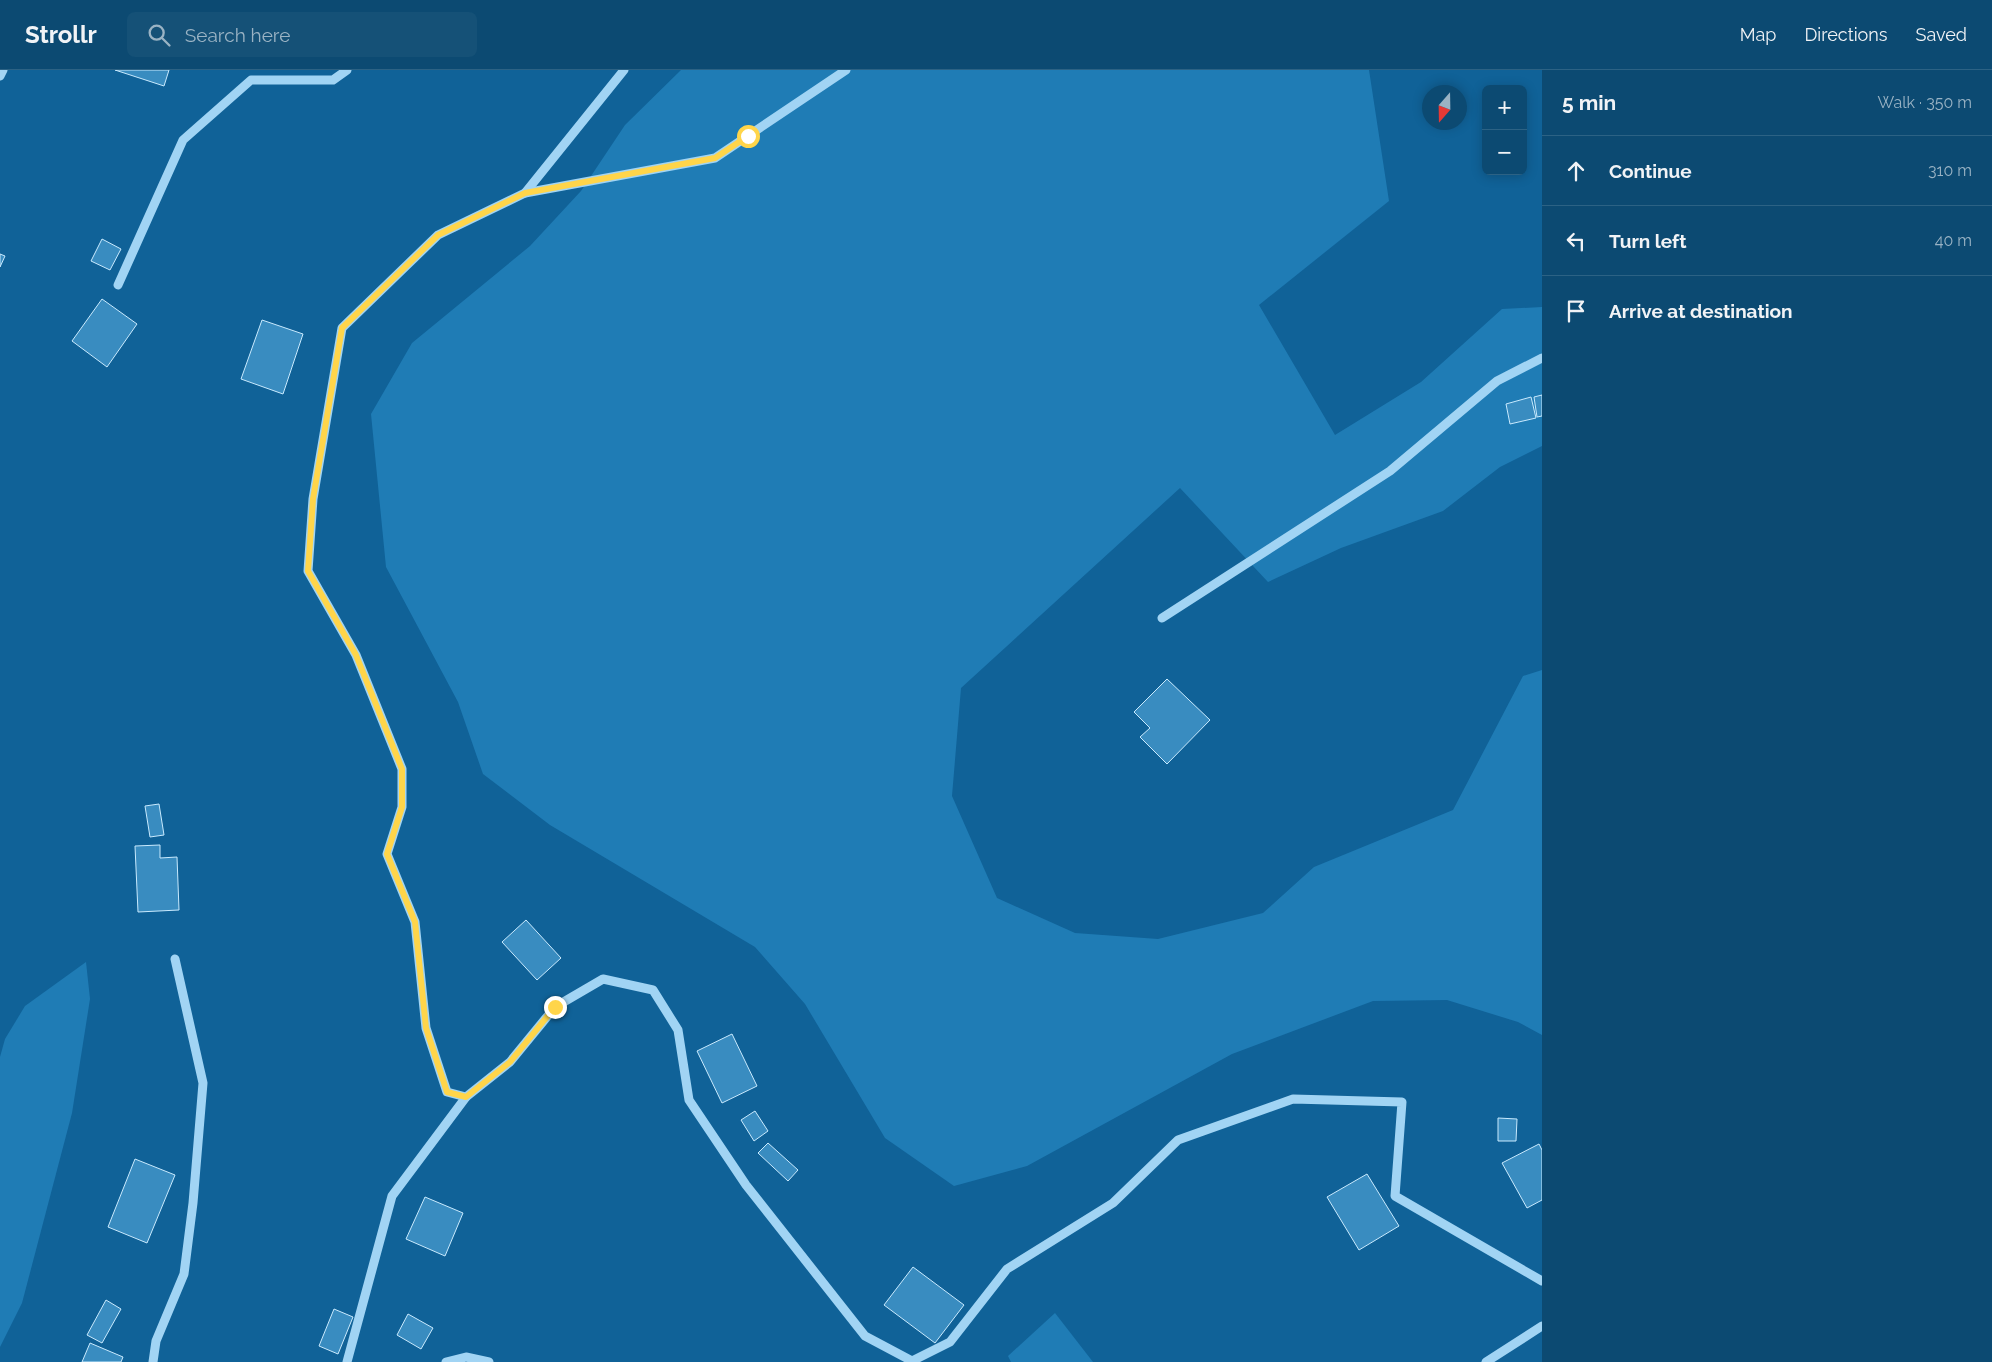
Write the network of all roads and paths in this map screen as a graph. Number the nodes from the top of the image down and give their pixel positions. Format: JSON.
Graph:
{"nodes":[{"id":1,"x":3,"y":70,"type":"edge"},
{"id":2,"x":347,"y":70,"type":"edge"},
{"id":3,"x":624,"y":70,"type":"edge"},
{"id":4,"x":846,"y":70,"type":"edge"},
{"id":5,"x":0,"y":76,"type":"edge"},
{"id":6,"x":525,"y":193,"type":"junction"},
{"id":7,"x":118,"y":285,"type":"dead end"},
{"id":8,"x":1542,"y":358,"type":"edge"},
{"id":9,"x":1162,"y":618,"type":"dead end"},
{"id":10,"x":175,"y":959,"type":"dead end"},
{"id":11,"x":466,"y":1097,"type":"junction"},
{"id":12,"x":1542,"y":1281,"type":"edge"},
{"id":13,"x":1542,"y":1326,"type":"edge"},
{"id":14,"x":483,"y":1361,"type":"edge"},
{"id":15,"x":153,"y":1362,"type":"edge"},
{"id":16,"x":347,"y":1362,"type":"edge"},
{"id":17,"x":446,"y":1362,"type":"edge"},
{"id":18,"x":1486,"y":1362,"type":"edge"}],
"edges":[{"from":1,"to":5,"type":"street"},
{"from":2,"to":7,"type":"street"},
{"from":3,"to":6,"type":"street"},
{"from":4,"to":6,"type":"street"},
{"from":6,"to":11,"type":"street"},
{"from":8,"to":9,"type":"street"},
{"from":10,"to":15,"type":"street"},
{"from":11,"to":12,"type":"street"},
{"from":11,"to":16,"type":"street"},
{"from":13,"to":18,"type":"street"},
{"from":14,"to":17,"type":"street"}]}
